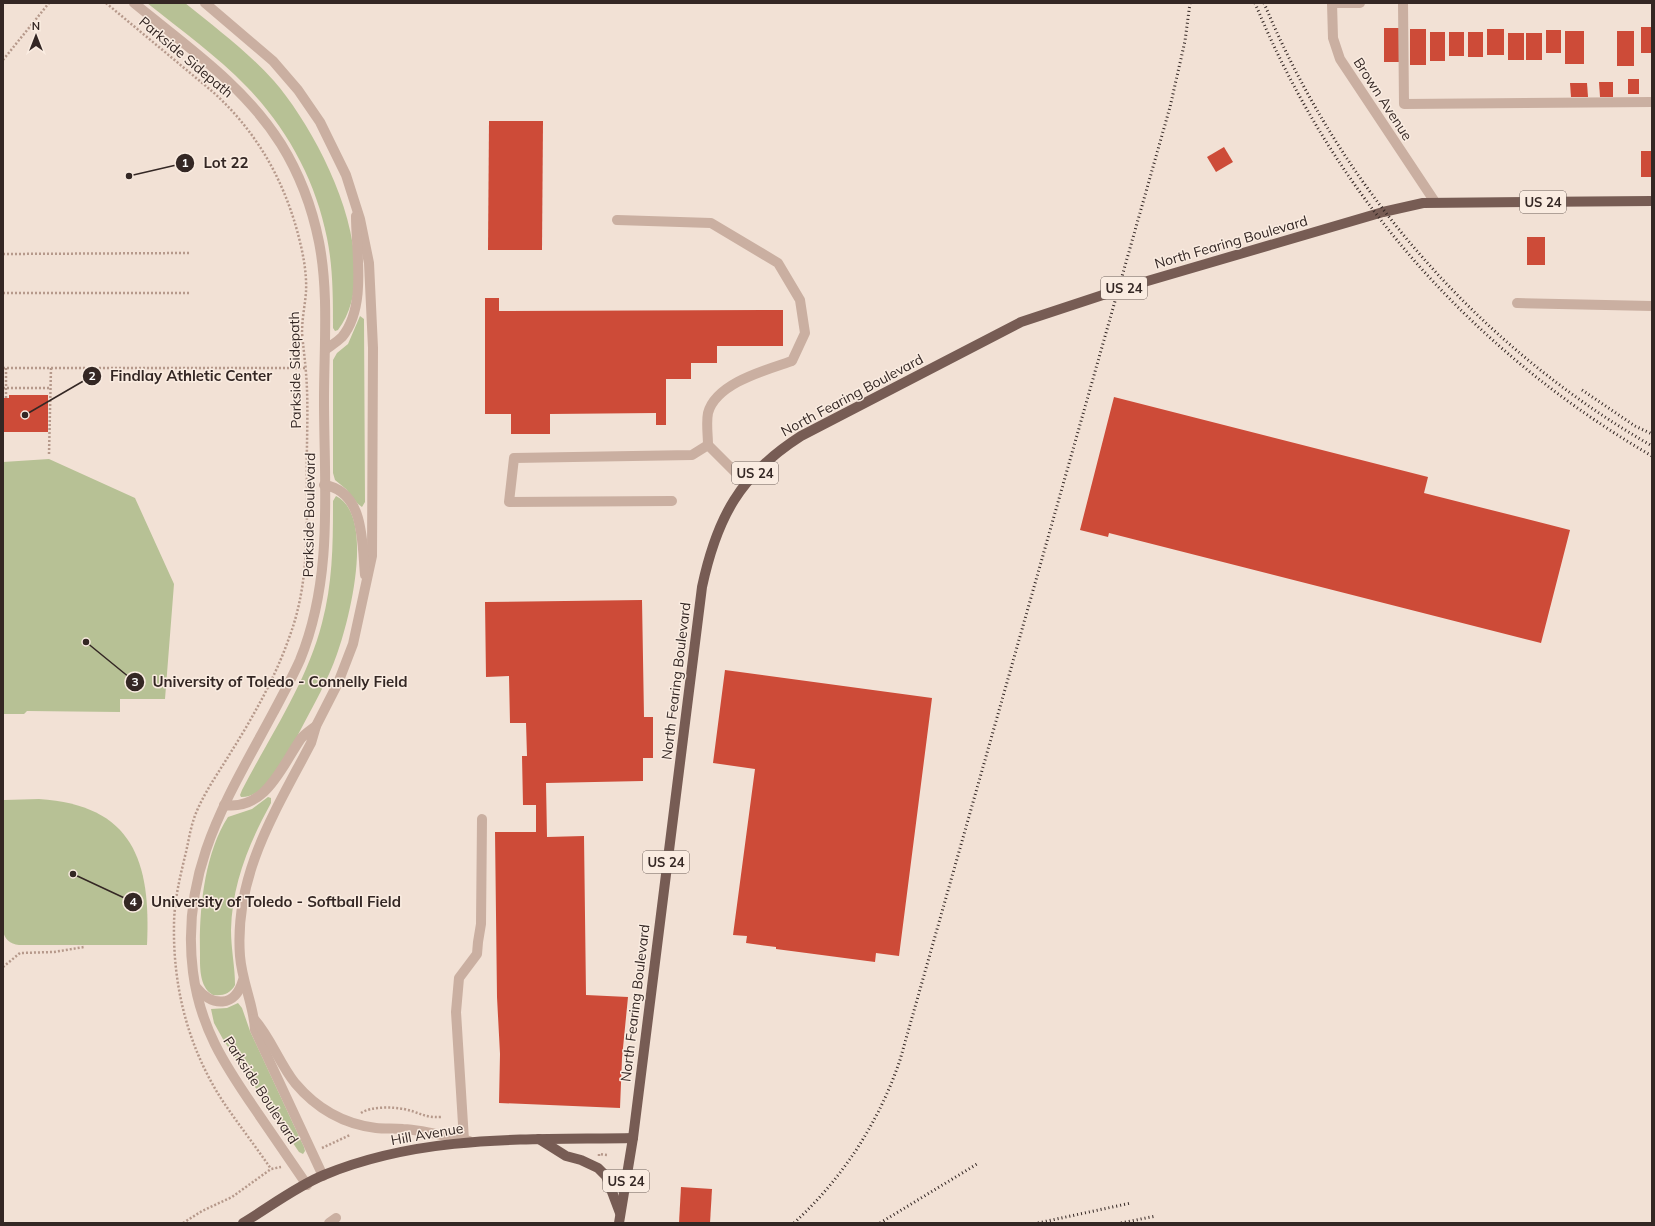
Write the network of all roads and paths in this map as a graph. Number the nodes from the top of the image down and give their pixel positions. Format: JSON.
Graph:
{"nodes":[{"id":1,"x":49,"y":3,"type":"edge"},
{"id":2,"x":106,"y":3,"type":"edge"},
{"id":3,"x":134,"y":3,"type":"edge"},
{"id":4,"x":205,"y":3,"type":"edge"},
{"id":5,"x":1332,"y":3,"type":"edge"},
{"id":6,"x":1360,"y":3,"type":"edge"},
{"id":7,"x":1403,"y":3,"type":"edge"},
{"id":8,"x":3,"y":60,"type":"edge"},
{"id":9,"x":1652,"y":102,"type":"edge"},
{"id":10,"x":1652,"y":201,"type":"edge"},
{"id":11,"x":1435,"y":202,"type":"junction"},
{"id":12,"x":356,"y":204,"type":"junction"},
{"id":13,"x":617,"y":220,"type":"dead end"},
{"id":14,"x":190,"y":253,"type":"dead end"},
{"id":15,"x":3,"y":254,"type":"edge"},
{"id":16,"x":3,"y":293,"type":"edge"},
{"id":17,"x":190,"y":293,"type":"dead end"},
{"id":18,"x":1518,"y":303,"type":"dead end"},
{"id":19,"x":1652,"y":306,"type":"edge"},
{"id":20,"x":324,"y":350,"type":"junction"},
{"id":21,"x":5,"y":368,"type":"edge"},
{"id":22,"x":51,"y":368,"type":"junction"},
{"id":23,"x":305,"y":368,"type":"junction"},
{"id":24,"x":5,"y":388,"type":"edge"},
{"id":25,"x":51,"y":388,"type":"junction"},
{"id":26,"x":6,"y":398,"type":"dead end"},
{"id":27,"x":708,"y":445,"type":"junction"},
{"id":28,"x":49,"y":454,"type":"dead end"},
{"id":29,"x":746,"y":483,"type":"junction"},
{"id":30,"x":324,"y":485,"type":"junction"},
{"id":31,"x":672,"y":501,"type":"dead end"},
{"id":32,"x":366,"y":585,"type":"junction"},
{"id":33,"x":316,"y":726,"type":"junction"},
{"id":34,"x":224,"y":806,"type":"junction"},
{"id":35,"x":482,"y":818,"type":"dead end"},
{"id":36,"x":84,"y":947,"type":"dead end"},
{"id":37,"x":3,"y":968,"type":"edge"},
{"id":38,"x":243,"y":979,"type":"junction"},
{"id":39,"x":195,"y":985,"type":"junction"},
{"id":40,"x":254,"y":1019,"type":"junction"},
{"id":41,"x":633,"y":1138,"type":"junction"},
{"id":42,"x":467,"y":1140,"type":"junction"},
{"id":43,"x":539,"y":1140,"type":"junction"},
{"id":44,"x":323,"y":1176,"type":"junction"},
{"id":45,"x":307,"y":1185,"type":"junction"},
{"id":46,"x":620,"y":1218,"type":"edge"},
{"id":47,"x":184,"y":1223,"type":"edge"},
{"id":48,"x":243,"y":1223,"type":"edge"}],
"edges":[{"from":1,"to":8,"type":"path"},
{"from":2,"to":23,"type":"path","name":"Parkside Sidepath"},
{"from":3,"to":20,"type":"street","name":"Parkside Boulevard"},
{"from":4,"to":12,"type":"street","name":"Parkside Boulevard"},
{"from":5,"to":6,"type":"street"},
{"from":5,"to":11,"type":"street","name":"Brown Avenue"},
{"from":7,"to":9,"type":"street"},
{"from":10,"to":11,"type":"main road","number":"US 24"},
{"from":11,"to":29,"type":"main road","name":"North Fearing Boulevard","number":"US 24"},
{"from":12,"to":20,"type":"street"},
{"from":12,"to":32,"type":"street","name":"Parkside Boulevard"},
{"from":13,"to":27,"type":"street"},
{"from":14,"to":15,"type":"path"},
{"from":16,"to":17,"type":"path"},
{"from":18,"to":19,"type":"street"},
{"from":20,"to":30,"type":"street","name":"Parkside Boulevard"},
{"from":21,"to":22,"type":"path"},
{"from":21,"to":24,"type":"path"},
{"from":22,"to":23,"type":"path"},
{"from":22,"to":25,"type":"path"},
{"from":23,"to":47,"type":"path","name":"Parkside Sidepath"},
{"from":24,"to":25,"type":"path"},
{"from":24,"to":26,"type":"path"},
{"from":25,"to":28,"type":"path"},
{"from":27,"to":29,"type":"street"},
{"from":27,"to":31,"type":"street"},
{"from":29,"to":41,"type":"main road","name":"North Fearing Boulevard","number":"US 24"},
{"from":30,"to":32,"type":"street"},
{"from":30,"to":34,"type":"street","name":"Parkside Boulevard"},
{"from":32,"to":33,"type":"street","name":"Parkside Boulevard"},
{"from":33,"to":34,"type":"street"},
{"from":33,"to":38,"type":"street","name":"Parkside Boulevard"},
{"from":34,"to":39,"type":"street","name":"Parkside Boulevard"},
{"from":35,"to":42,"type":"street"},
{"from":36,"to":37,"type":"path"},
{"from":38,"to":39,"type":"street"},
{"from":38,"to":40,"type":"street","name":"Parkside Boulevard"},
{"from":39,"to":45,"type":"street","name":"Parkside Boulevard"},
{"from":40,"to":42,"type":"street"},
{"from":40,"to":44,"type":"street","name":"Parkside Boulevard"},
{"from":41,"to":43,"type":"main road","name":"Hill Avenue"},
{"from":41,"to":46,"type":"main road","number":"US 24"},
{"from":42,"to":43,"type":"main road","name":"Hill Avenue"},
{"from":42,"to":44,"type":"main road","name":"Hill Avenue"},
{"from":43,"to":46,"type":"main road"},
{"from":44,"to":45,"type":"main road","name":"Hill Avenue"},
{"from":45,"to":48,"type":"main road","name":"Hill Avenue"}]}
